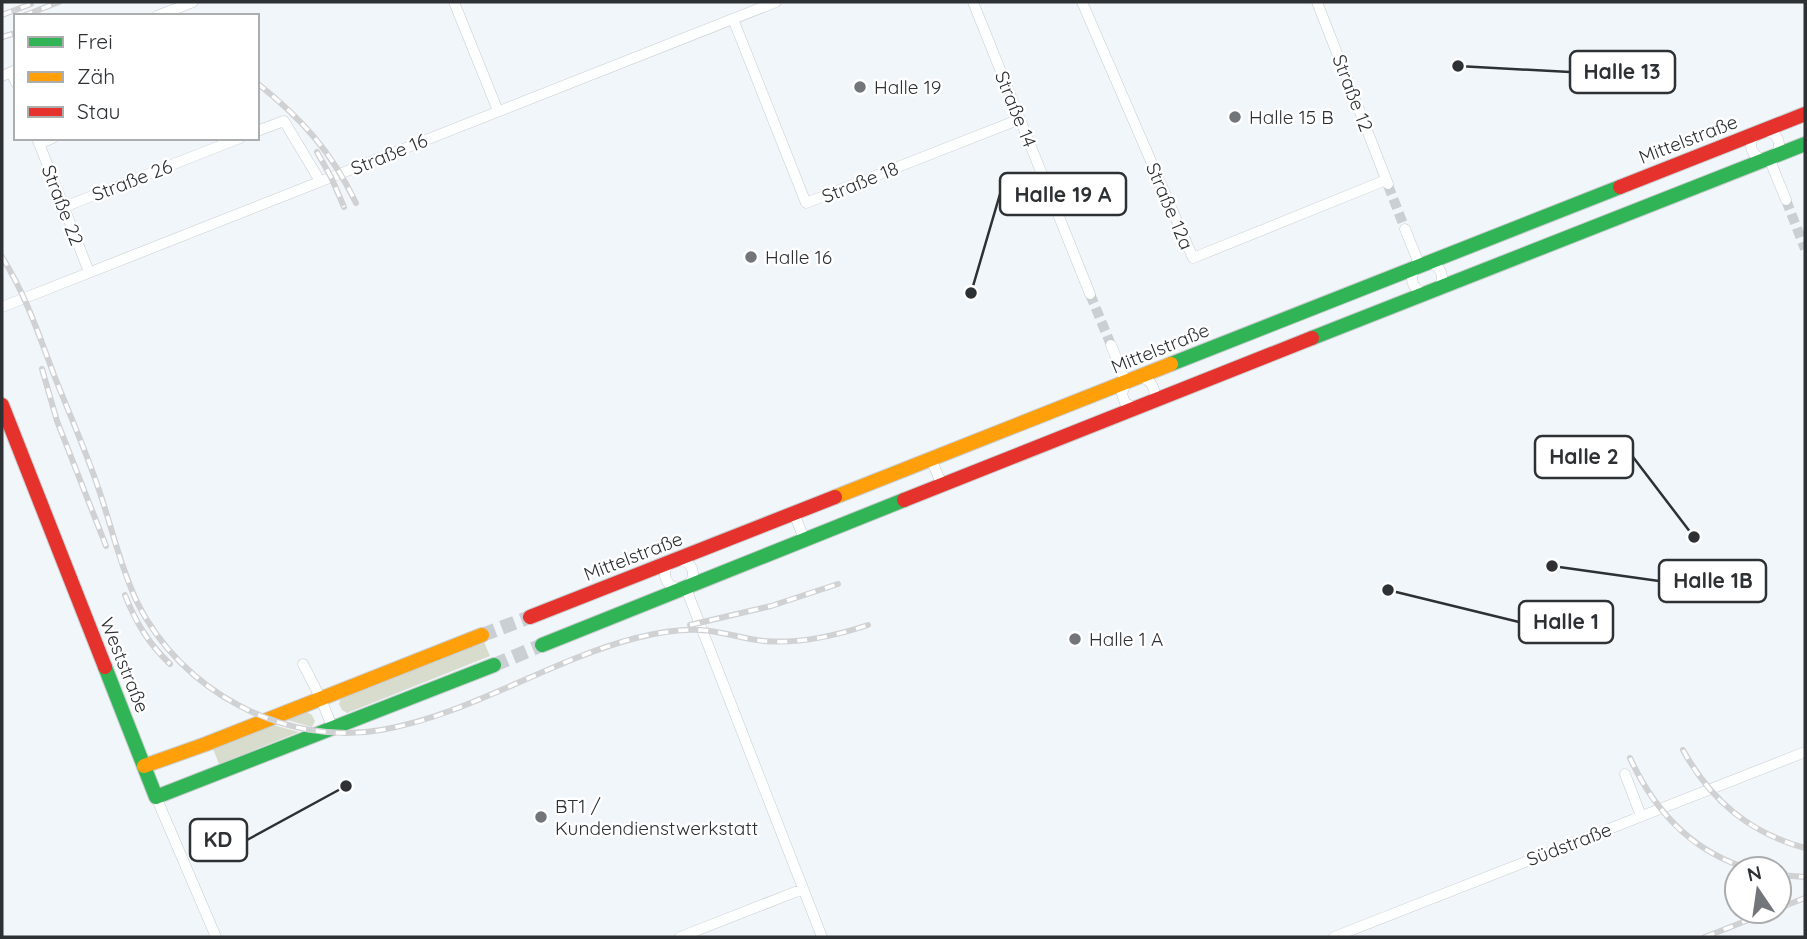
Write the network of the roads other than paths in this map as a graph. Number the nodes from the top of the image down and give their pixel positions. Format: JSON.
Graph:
{"nodes":[{"id":1,"x":193,"y":2,"type":"edge"},
{"id":2,"x":454,"y":2,"type":"edge"},
{"id":3,"x":776,"y":2,"type":"edge"},
{"id":4,"x":973,"y":2,"type":"edge"},
{"id":5,"x":1082,"y":2,"type":"edge"},
{"id":6,"x":1317,"y":2,"type":"edge"},
{"id":7,"x":162,"y":14,"type":"edge"},
{"id":8,"x":733,"y":19,"type":"junction"},
{"id":9,"x":498,"y":111,"type":"junction"},
{"id":10,"x":1805,"y":114,"type":"edge"},
{"id":11,"x":1020,"y":119,"type":"junction"},
{"id":12,"x":259,"y":130,"type":"edge"},
{"id":13,"x":1760,"y":132,"type":"junction"},
{"id":14,"x":235,"y":140,"type":"edge"},
{"id":15,"x":38,"y":141,"type":"edge"},
{"id":16,"x":1805,"y":144,"type":"edge"},
{"id":17,"x":1769,"y":158,"type":"junction"},
{"id":18,"x":320,"y":181,"type":"junction"},
{"id":19,"x":1387,"y":182,"type":"joint"},
{"id":20,"x":1786,"y":200,"type":"tunnel mouth"},
{"id":21,"x":64,"y":207,"type":"junction"},
{"id":22,"x":1405,"y":229,"type":"tunnel mouth"},
{"id":23,"x":1420,"y":266,"type":"junction"},
{"id":24,"x":89,"y":272,"type":"junction"},
{"id":25,"x":1431,"y":292,"type":"junction"},
{"id":26,"x":1090,"y":294,"type":"tunnel mouth"},
{"id":27,"x":2,"y":307,"type":"edge"},
{"id":28,"x":1111,"y":345,"type":"tunnel mouth"},
{"id":29,"x":1140,"y":376,"type":"junction"},
{"id":30,"x":1126,"y":382,"type":"junction"},
{"id":31,"x":2,"y":405,"type":"edge"},
{"id":32,"x":1143,"y":405,"type":"junction"},
{"id":33,"x":931,"y":459,"type":"junction"},
{"id":34,"x":942,"y":485,"type":"junction"},
{"id":35,"x":794,"y":513,"type":"junction"},
{"id":36,"x":804,"y":539,"type":"junction"},
{"id":37,"x":672,"y":561,"type":"junction"},
{"id":38,"x":685,"y":586,"type":"junction"},
{"id":39,"x":530,"y":617,"type":"tunnel mouth"},
{"id":40,"x":482,"y":635,"type":"tunnel mouth"},
{"id":41,"x":542,"y":645,"type":"tunnel mouth"},
{"id":42,"x":303,"y":664,"type":"dead end"},
{"id":43,"x":494,"y":665,"type":"tunnel mouth"},
{"id":44,"x":321,"y":699,"type":"junction"},
{"id":45,"x":333,"y":729,"type":"junction"},
{"id":46,"x":1805,"y":752,"type":"edge"},
{"id":47,"x":144,"y":766,"type":"junction"},
{"id":48,"x":1625,"y":774,"type":"dead end"},
{"id":49,"x":156,"y":797,"type":"junction"},
{"id":50,"x":1642,"y":816,"type":"junction"},
{"id":51,"x":803,"y":889,"type":"junction"},
{"id":52,"x":216,"y":937,"type":"edge"},
{"id":53,"x":680,"y":937,"type":"edge"},
{"id":54,"x":822,"y":937,"type":"edge"},
{"id":55,"x":1334,"y":937,"type":"edge"}],
"edges":[{"from":1,"to":7,"type":"street"},
{"from":2,"to":9,"type":"street"},
{"from":3,"to":8,"type":"street","name":"Straße 16"},
{"from":4,"to":11,"type":"street","name":"Straße 14"},
{"from":5,"to":19,"type":"street","name":"Straße 12a"},
{"from":6,"to":19,"type":"street","name":"Straße 12"},
{"from":8,"to":9,"type":"street","name":"Straße 16"},
{"from":8,"to":11,"type":"street","name":"Straße 18"},
{"from":9,"to":18,"type":"street","name":"Straße 16"},
{"from":10,"to":13,"type":"street","name":"Mittelstraße"},
{"from":11,"to":26,"type":"street","name":"Straße 14"},
{"from":12,"to":18,"type":"street"},
{"from":13,"to":17,"type":"street"},
{"from":13,"to":17,"type":"street"},
{"from":13,"to":23,"type":"street","name":"Mittelstraße"},
{"from":14,"to":21,"type":"street","name":"Straße 26"},
{"from":15,"to":21,"type":"street","name":"Straße 22"},
{"from":16,"to":17,"type":"street"},
{"from":17,"to":20,"type":"street"},
{"from":17,"to":25,"type":"street"},
{"from":18,"to":24,"type":"street","name":"Straße 16"},
{"from":21,"to":24,"type":"street","name":"Straße 22"},
{"from":22,"to":23,"type":"street"},
{"from":23,"to":25,"type":"street"},
{"from":23,"to":25,"type":"street"},
{"from":23,"to":29,"type":"street","name":"Mittelstraße"},
{"from":24,"to":27,"type":"street","name":"Straße 16"},
{"from":25,"to":32,"type":"street"},
{"from":28,"to":30,"type":"street"},
{"from":29,"to":30,"type":"street","name":"Mittelstraße"},
{"from":29,"to":32,"type":"street"},
{"from":30,"to":32,"type":"street"},
{"from":30,"to":33,"type":"street","name":"Mittelstraße"},
{"from":31,"to":47,"type":"street","name":"Weststraße"},
{"from":32,"to":34,"type":"street"},
{"from":33,"to":34,"type":"street"},
{"from":33,"to":35,"type":"street","name":"Mittelstraße"},
{"from":34,"to":36,"type":"street"},
{"from":35,"to":36,"type":"street"},
{"from":35,"to":37,"type":"street","name":"Mittelstraße"},
{"from":36,"to":38,"type":"street"},
{"from":37,"to":38,"type":"street"},
{"from":37,"to":38,"type":"street"},
{"from":37,"to":39,"type":"street","name":"Mittelstraße"},
{"from":38,"to":41,"type":"street"},
{"from":38,"to":51,"type":"street"},
{"from":40,"to":44,"type":"street"},
{"from":42,"to":44,"type":"street"},
{"from":43,"to":45,"type":"street"},
{"from":44,"to":45,"type":"street"},
{"from":44,"to":47,"type":"street"},
{"from":45,"to":49,"type":"street"},
{"from":46,"to":50,"type":"street","name":"Südstraße"},
{"from":47,"to":49,"type":"street","name":"Weststraße"},
{"from":48,"to":50,"type":"street"},
{"from":49,"to":52,"type":"street","name":"Weststraße"},
{"from":50,"to":55,"type":"street","name":"Südstraße"},
{"from":51,"to":53,"type":"street"},
{"from":51,"to":54,"type":"street"}]}
